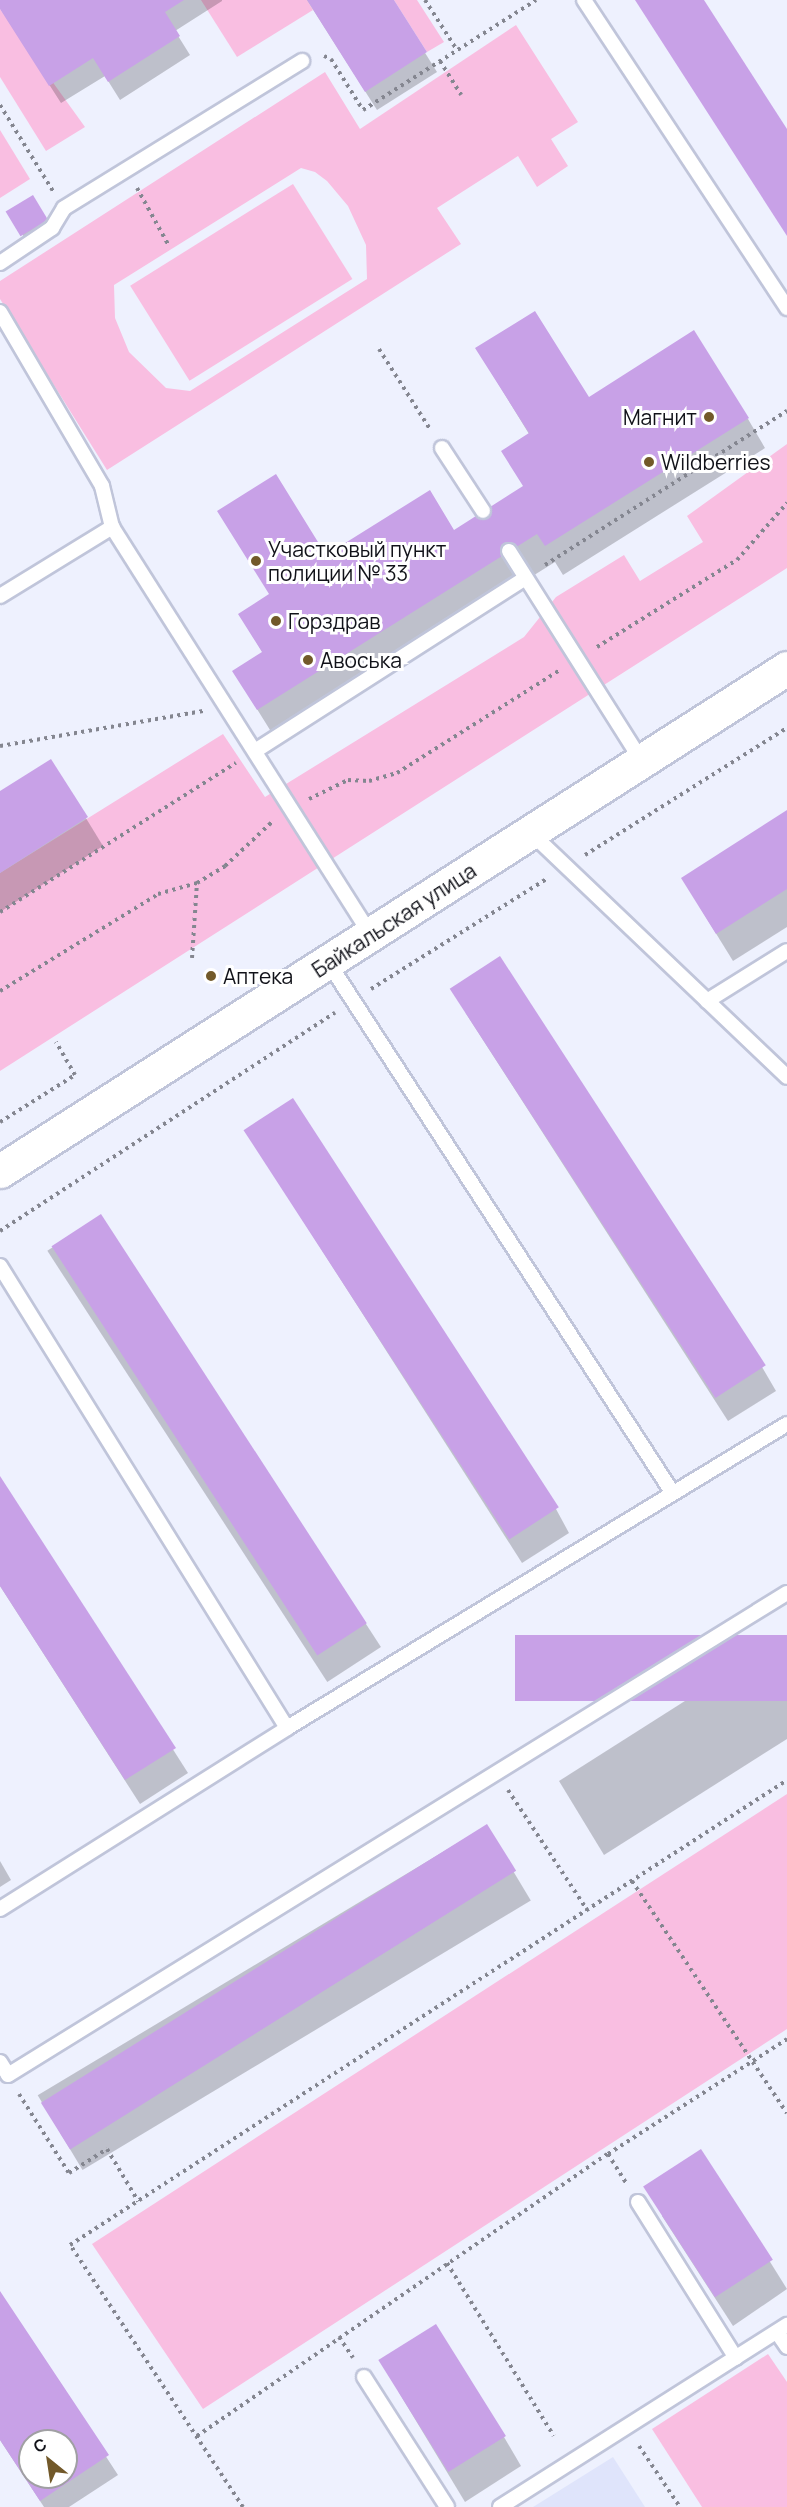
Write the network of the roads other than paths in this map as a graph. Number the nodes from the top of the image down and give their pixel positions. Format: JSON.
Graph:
{"nodes":[{"id":1,"x":584,"y":0,"type":"edge"},
{"id":2,"x":302,"y":61,"type":"road end"},
{"id":3,"x":0,"y":263,"type":"edge"},
{"id":4,"x":787,"y":308,"type":"edge"},
{"id":5,"x":0,"y":312,"type":"edge"},
{"id":6,"x":442,"y":448,"type":"road end"},
{"id":7,"x":483,"y":511,"type":"dead end"},
{"id":8,"x":112,"y":527,"type":"junction"},
{"id":9,"x":509,"y":551,"type":"dead end"},
{"id":10,"x":524,"y":579,"type":"junction"},
{"id":11,"x":0,"y":596,"type":"edge"},
{"id":12,"x":787,"y":668,"type":"edge"},
{"id":13,"x":255,"y":752,"type":"junction"},
{"id":14,"x":642,"y":761,"type":"junction"},
{"id":15,"x":530,"y":832,"type":"junction"},
{"id":16,"x":370,"y":934,"type":"junction"},
{"id":17,"x":787,"y":951,"type":"edge"},
{"id":18,"x":328,"y":962,"type":"junction"},
{"id":19,"x":707,"y":1001,"type":"junction"},
{"id":20,"x":787,"y":1077,"type":"edge"},
{"id":21,"x":0,"y":1171,"type":"edge"},
{"id":22,"x":0,"y":1266,"type":"edge"},
{"id":23,"x":787,"y":1424,"type":"edge"},
{"id":24,"x":672,"y":1492,"type":"junction"},
{"id":25,"x":787,"y":1593,"type":"edge"},
{"id":26,"x":287,"y":1728,"type":"junction"},
{"id":27,"x":0,"y":1910,"type":"edge"},
{"id":28,"x":0,"y":2062,"type":"edge"},
{"id":29,"x":638,"y":2202,"type":"road end"},
{"id":30,"x":782,"y":2329,"type":"edge"},
{"id":31,"x":787,"y":2347,"type":"edge"},
{"id":32,"x":736,"y":2358,"type":"junction"},
{"id":33,"x":364,"y":2377,"type":"dead end"},
{"id":34,"x":447,"y":2507,"type":"edge"},
{"id":35,"x":500,"y":2507,"type":"edge"}],
"edges":[{"from":1,"to":4,"type":"lane"},
{"from":2,"to":3,"type":"lane"},
{"from":5,"to":8,"type":"lane"},
{"from":6,"to":7,"type":"lane"},
{"from":8,"to":11,"type":"lane"},
{"from":8,"to":13,"type":"lane"},
{"from":9,"to":10,"type":"lane"},
{"from":10,"to":13,"type":"lane"},
{"from":10,"to":14,"type":"lane"},
{"from":12,"to":14,"type":"street","name":"Байкальская улица"},
{"from":13,"to":16,"type":"lane"},
{"from":14,"to":15,"type":"street","name":"Байкальская улица"},
{"from":15,"to":16,"type":"street","name":"Байкальская улица"},
{"from":15,"to":19,"type":"lane"},
{"from":16,"to":18,"type":"street","name":"Байкальская улица"},
{"from":17,"to":19,"type":"lane"},
{"from":18,"to":21,"type":"street","name":"Байкальская улица"},
{"from":18,"to":24,"type":"lane"},
{"from":19,"to":20,"type":"lane"},
{"from":22,"to":26,"type":"lane"},
{"from":23,"to":24,"type":"lane"},
{"from":24,"to":26,"type":"lane"},
{"from":25,"to":28,"type":"lane"},
{"from":26,"to":27,"type":"lane"},
{"from":29,"to":32,"type":"lane"},
{"from":30,"to":31,"type":"lane"},
{"from":30,"to":32,"type":"lane"},
{"from":32,"to":35,"type":"lane"},
{"from":33,"to":34,"type":"lane"}]}
